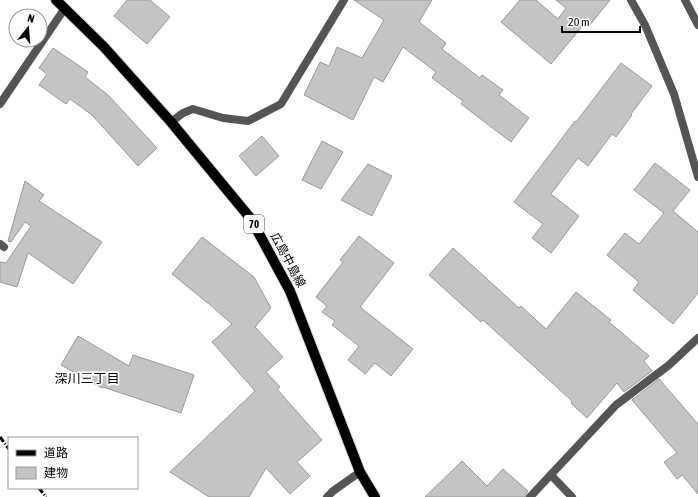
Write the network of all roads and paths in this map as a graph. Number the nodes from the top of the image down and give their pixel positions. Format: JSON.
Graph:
{"nodes":[{"id":1,"x":56,"y":0,"type":"edge"},
{"id":2,"x":344,"y":0,"type":"edge"},
{"id":3,"x":631,"y":0,"type":"edge"},
{"id":4,"x":685,"y":0,"type":"edge"},
{"id":5,"x":65,"y":8,"type":"junction"},
{"id":6,"x":698,"y":25,"type":"edge"},
{"id":7,"x":0,"y":88,"type":"edge"},
{"id":8,"x":7,"y":93,"type":"junction"},
{"id":9,"x":0,"y":104,"type":"edge"},
{"id":10,"x":171,"y":122,"type":"junction"},
{"id":11,"x":698,"y":177,"type":"edge"},
{"id":12,"x":698,"y":338,"type":"edge"},
{"id":13,"x":360,"y":472,"type":"junction"},
{"id":14,"x":551,"y":474,"type":"junction"},
{"id":15,"x":327,"y":497,"type":"edge"},
{"id":16,"x":374,"y":497,"type":"edge"},
{"id":17,"x":530,"y":497,"type":"edge"},
{"id":18,"x":572,"y":497,"type":"edge"}],
"edges":[{"from":1,"to":5,"type":"main road","name":"広島中島線","number":"70"},
{"from":2,"to":10,"type":"street"},
{"from":3,"to":11,"type":"street"},
{"from":4,"to":6,"type":"street"},
{"from":5,"to":8,"type":"street"},
{"from":5,"to":10,"type":"main road","name":"広島中島線","number":"70"},
{"from":7,"to":8,"type":"street"},
{"from":8,"to":9,"type":"street"},
{"from":10,"to":13,"type":"main road","name":"広島中島線","number":"70"},
{"from":12,"to":14,"type":"street"},
{"from":13,"to":15,"type":"street"},
{"from":13,"to":16,"type":"main road","name":"広島中島線","number":"70"},
{"from":14,"to":17,"type":"street"},
{"from":14,"to":18,"type":"street"}]}
